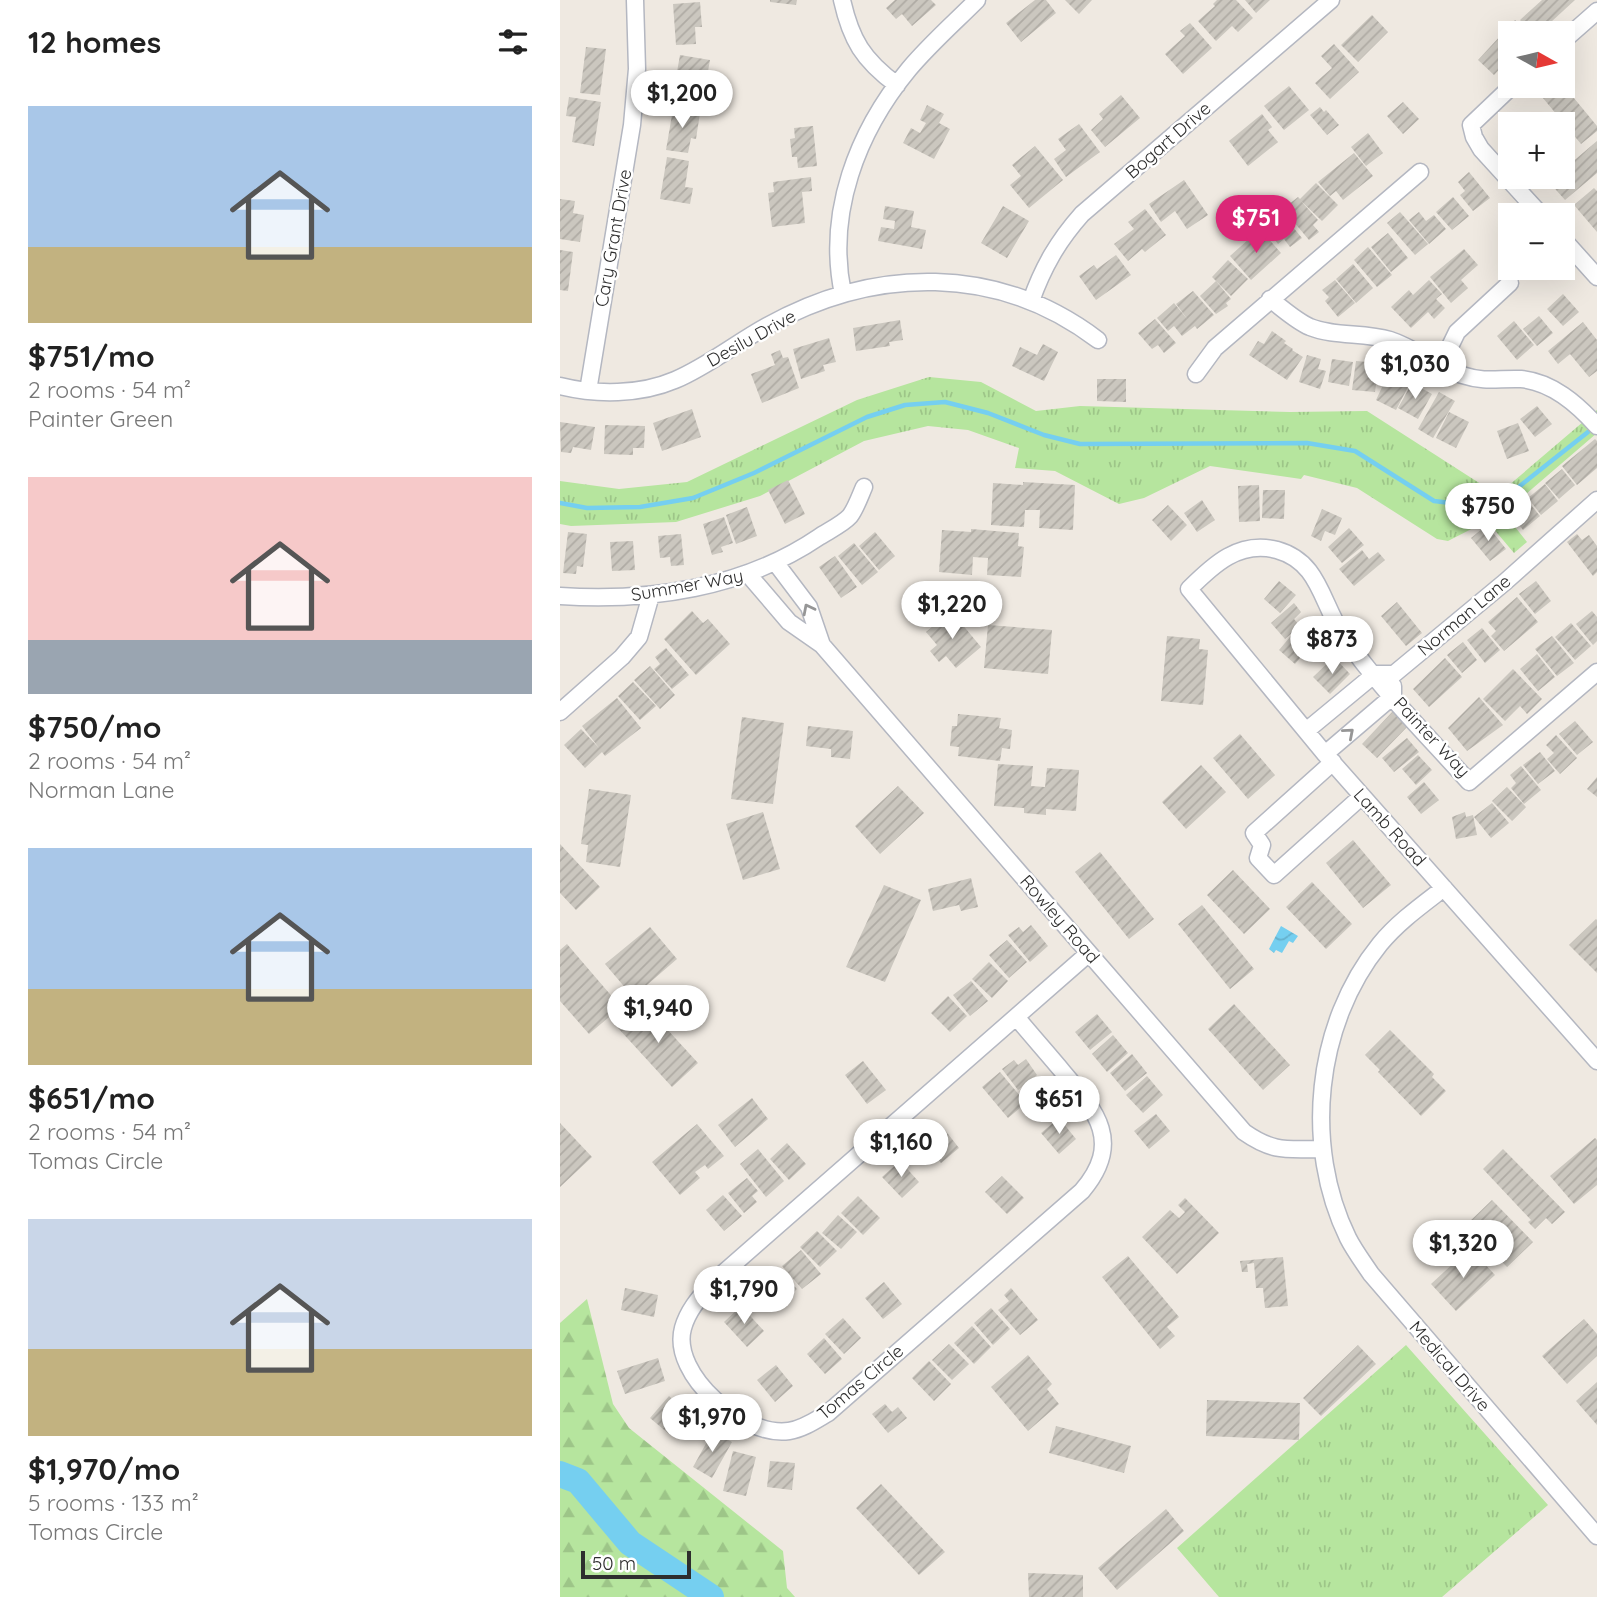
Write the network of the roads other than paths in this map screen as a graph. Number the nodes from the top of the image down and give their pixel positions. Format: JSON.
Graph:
{"nodes":[{"id":1,"x":635,"y":0,"type":"edge"},
{"id":2,"x":842,"y":0,"type":"edge"},
{"id":3,"x":977,"y":0,"type":"edge"},
{"id":4,"x":1331,"y":0,"type":"edge"},
{"id":5,"x":1597,"y":11,"type":"edge"},
{"id":6,"x":1575,"y":30,"type":"edge"},
{"id":7,"x":897,"y":85,"type":"junction"},
{"id":8,"x":1498,"y":98,"type":"edge"},
{"id":9,"x":1420,"y":172,"type":"dead end"},
{"id":10,"x":1531,"y":203,"type":"edge"},
{"id":11,"x":1575,"y":252,"type":"edge"},
{"id":12,"x":1597,"y":277,"type":"edge"},
{"id":13,"x":1510,"y":283,"type":"dead end"},
{"id":14,"x":843,"y":295,"type":"junction"},
{"id":15,"x":1270,"y":299,"type":"junction"},
{"id":16,"x":1031,"y":301,"type":"junction"},
{"id":17,"x":1098,"y":340,"type":"dead end"},
{"id":18,"x":1441,"y":365,"type":"junction"},
{"id":19,"x":1196,"y":374,"type":"dead end"},
{"id":20,"x":560,"y":386,"type":"edge"},
{"id":21,"x":588,"y":391,"type":"junction"},
{"id":22,"x":1597,"y":426,"type":"edge"},
{"id":23,"x":864,"y":487,"type":"dead end"},
{"id":24,"x":1597,"y":500,"type":"edge"},
{"id":25,"x":775,"y":562,"type":"junction"},
{"id":26,"x":748,"y":574,"type":"junction"},
{"id":27,"x":1189,"y":589,"type":"joint"},
{"id":28,"x":651,"y":594,"type":"junction"},
{"id":29,"x":560,"y":596,"type":"edge"},
{"id":30,"x":822,"y":645,"type":"junction"},
{"id":31,"x":1597,"y":672,"type":"edge"},
{"id":32,"x":1375,"y":674,"type":"junction"},
{"id":33,"x":1394,"y":674,"type":"junction"},
{"id":34,"x":1392,"y":696,"type":"junction"},
{"id":35,"x":560,"y":712,"type":"edge"},
{"id":36,"x":1306,"y":731,"type":"junction"},
{"id":37,"x":1329,"y":758,"type":"junction"},
{"id":38,"x":1363,"y":796,"type":"junction"},
{"id":39,"x":1444,"y":888,"type":"junction"},
{"id":40,"x":1089,"y":953,"type":"junction"},
{"id":41,"x":1017,"y":1018,"type":"junction"},
{"id":42,"x":1597,"y":1061,"type":"edge"},
{"id":43,"x":1321,"y":1149,"type":"junction"},
{"id":44,"x":1597,"y":1536,"type":"edge"}],
"edges":[{"from":1,"to":21,"type":"street","name":"Cary Grant Drive"},
{"from":2,"to":7,"type":"street"},
{"from":3,"to":7,"type":"street"},
{"from":4,"to":16,"type":"street","name":"Bogart Drive"},
{"from":5,"to":6,"type":"street"},
{"from":7,"to":14,"type":"street"},
{"from":8,"to":10,"type":"street"},
{"from":9,"to":15,"type":"street"},
{"from":11,"to":12,"type":"street"},
{"from":13,"to":18,"type":"street"},
{"from":14,"to":16,"type":"street","name":"Desilu Drive"},
{"from":14,"to":21,"type":"street","name":"Desilu Drive"},
{"from":15,"to":18,"type":"street"},
{"from":15,"to":19,"type":"street"},
{"from":16,"to":17,"type":"street","name":"Desilu Drive"},
{"from":18,"to":22,"type":"street"},
{"from":20,"to":21,"type":"street","name":"Desilu Drive"},
{"from":23,"to":25,"type":"street","name":"Summer Way"},
{"from":24,"to":33,"type":"street","name":"Norman Lane"},
{"from":25,"to":26,"type":"street","name":"Summer Way"},
{"from":30,"to":25,"type":"street","name":"Rowley Road","one_way":true},
{"from":26,"to":28,"type":"street","name":"Summer Way"},
{"from":26,"to":30,"type":"street","name":"Rowley Road"},
{"from":27,"to":32,"type":"street","name":"Painter Way"},
{"from":27,"to":36,"type":"street","name":"Lamb Road"},
{"from":28,"to":29,"type":"street","name":"Summer Way"},
{"from":28,"to":35,"type":"street"},
{"from":30,"to":40,"type":"street","name":"Rowley Road"},
{"from":31,"to":34,"type":"street","name":"Painter Way"},
{"from":32,"to":33,"type":"street"},
{"from":32,"to":34,"type":"street","name":"Painter Way"},
{"from":32,"to":36,"type":"street"},
{"from":33,"to":34,"type":"street"},
{"from":37,"to":34,"type":"street","one_way":true},
{"from":36,"to":37,"type":"street","name":"Lamb Road"},
{"from":37,"to":38,"type":"street","name":"Lamb Road"},
{"from":37,"to":38,"type":"street"},
{"from":38,"to":39,"type":"street","name":"Lamb Road"},
{"from":39,"to":42,"type":"street","name":"Lamb Road"},
{"from":39,"to":43,"type":"street","name":"Medical Drive"},
{"from":40,"to":41,"type":"street","name":"Tomas Circle"},
{"from":40,"to":43,"type":"street","name":"Rowley Road"},
{"from":41,"to":41,"type":"street","name":"Tomas Circle"},
{"from":43,"to":44,"type":"street","name":"Medical Drive"}]}
